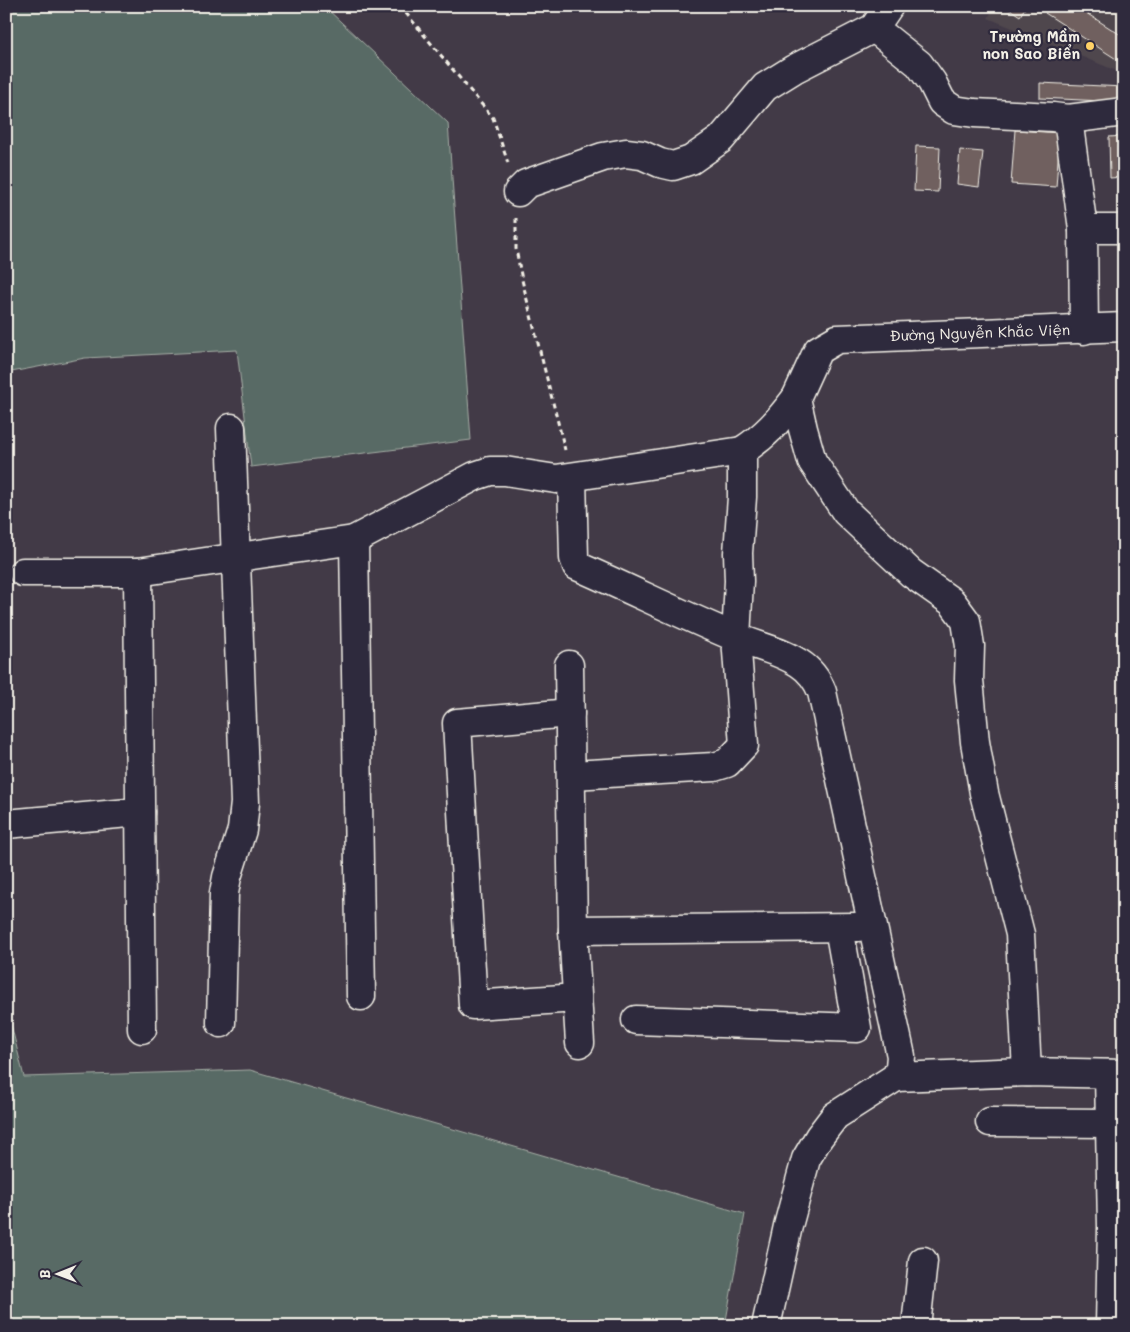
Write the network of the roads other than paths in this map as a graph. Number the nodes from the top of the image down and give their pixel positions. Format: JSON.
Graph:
{"nodes":[{"id":1,"x":882,"y":17,"type":"edge"},
{"id":2,"x":1124,"y":112,"type":"edge"},
{"id":3,"x":1068,"y":119,"type":"junction"},
{"id":4,"x":518,"y":192,"type":"road end"},
{"id":5,"x":1083,"y":229,"type":"junction"},
{"id":6,"x":1124,"y":229,"type":"edge"},
{"id":7,"x":1124,"y":327,"type":"edge"},
{"id":8,"x":1084,"y":330,"type":"junction"},
{"id":9,"x":796,"y":398,"type":"junction"},
{"id":10,"x":231,"y":428,"type":"dead end"},
{"id":11,"x":742,"y":451,"type":"junction"},
{"id":12,"x":572,"y":478,"type":"junction"},
{"id":13,"x":354,"y":540,"type":"junction"},
{"id":14,"x":235,"y":559,"type":"junction"},
{"id":15,"x":23,"y":572,"type":"dead end"},
{"id":16,"x":138,"y":572,"type":"junction"},
{"id":17,"x":736,"y":638,"type":"junction"},
{"id":18,"x":569,"y":665,"type":"dead end"},
{"id":19,"x":570,"y":713,"type":"junction"},
{"id":20,"x":572,"y":775,"type":"junction"},
{"id":21,"x":140,"y":812,"type":"junction"},
{"id":22,"x":6,"y":824,"type":"edge"},
{"id":23,"x":872,"y":927,"type":"junction"},
{"id":24,"x":839,"y":928,"type":"junction"},
{"id":25,"x":573,"y":930,"type":"junction"},
{"id":26,"x":361,"y":996,"type":"dead end"},
{"id":27,"x":577,"y":998,"type":"junction"},
{"id":28,"x":636,"y":1020,"type":"dead end"},
{"id":29,"x":221,"y":1024,"type":"dead end"},
{"id":30,"x":142,"y":1029,"type":"dead end"},
{"id":31,"x":580,"y":1044,"type":"dead end"},
{"id":32,"x":1027,"y":1072,"type":"junction"},
{"id":33,"x":1116,"y":1074,"type":"edge"},
{"id":34,"x":896,"y":1077,"type":"junction"},
{"id":35,"x":990,"y":1122,"type":"dead end"},
{"id":36,"x":1110,"y":1123,"type":"junction"},
{"id":37,"x":924,"y":1261,"type":"dead end"},
{"id":38,"x":766,"y":1326,"type":"edge"},
{"id":39,"x":916,"y":1326,"type":"edge"},
{"id":40,"x":1110,"y":1326,"type":"edge"}],
"edges":[{"from":1,"to":3,"type":"street"},
{"from":1,"to":4,"type":"street"},
{"from":2,"to":3,"type":"street"},
{"from":3,"to":5,"type":"street"},
{"from":5,"to":6,"type":"street"},
{"from":5,"to":8,"type":"street"},
{"from":7,"to":8,"type":"street","name":"Đường Nguyễn Khắc Viện"},
{"from":8,"to":9,"type":"street","name":"Đường Nguyễn Khắc Viện"},
{"from":9,"to":11,"type":"street"},
{"from":9,"to":32,"type":"street"},
{"from":10,"to":14,"type":"street"},
{"from":11,"to":12,"type":"street"},
{"from":11,"to":17,"type":"street"},
{"from":12,"to":13,"type":"street"},
{"from":12,"to":17,"type":"street"},
{"from":13,"to":14,"type":"street"},
{"from":13,"to":26,"type":"street"},
{"from":14,"to":16,"type":"street"},
{"from":14,"to":29,"type":"street"},
{"from":15,"to":16,"type":"street"},
{"from":16,"to":21,"type":"street"},
{"from":17,"to":20,"type":"street"},
{"from":17,"to":23,"type":"street"},
{"from":18,"to":19,"type":"street"},
{"from":19,"to":20,"type":"street"},
{"from":19,"to":27,"type":"street"},
{"from":20,"to":25,"type":"street"},
{"from":21,"to":22,"type":"street"},
{"from":21,"to":30,"type":"street"},
{"from":23,"to":24,"type":"street"},
{"from":23,"to":34,"type":"street"},
{"from":24,"to":25,"type":"street"},
{"from":24,"to":28,"type":"street"},
{"from":25,"to":27,"type":"street"},
{"from":27,"to":31,"type":"street"},
{"from":32,"to":33,"type":"street"},
{"from":32,"to":34,"type":"street"},
{"from":33,"to":36,"type":"street"},
{"from":34,"to":38,"type":"street"},
{"from":35,"to":36,"type":"street"},
{"from":36,"to":40,"type":"street"},
{"from":37,"to":39,"type":"street"}]}
